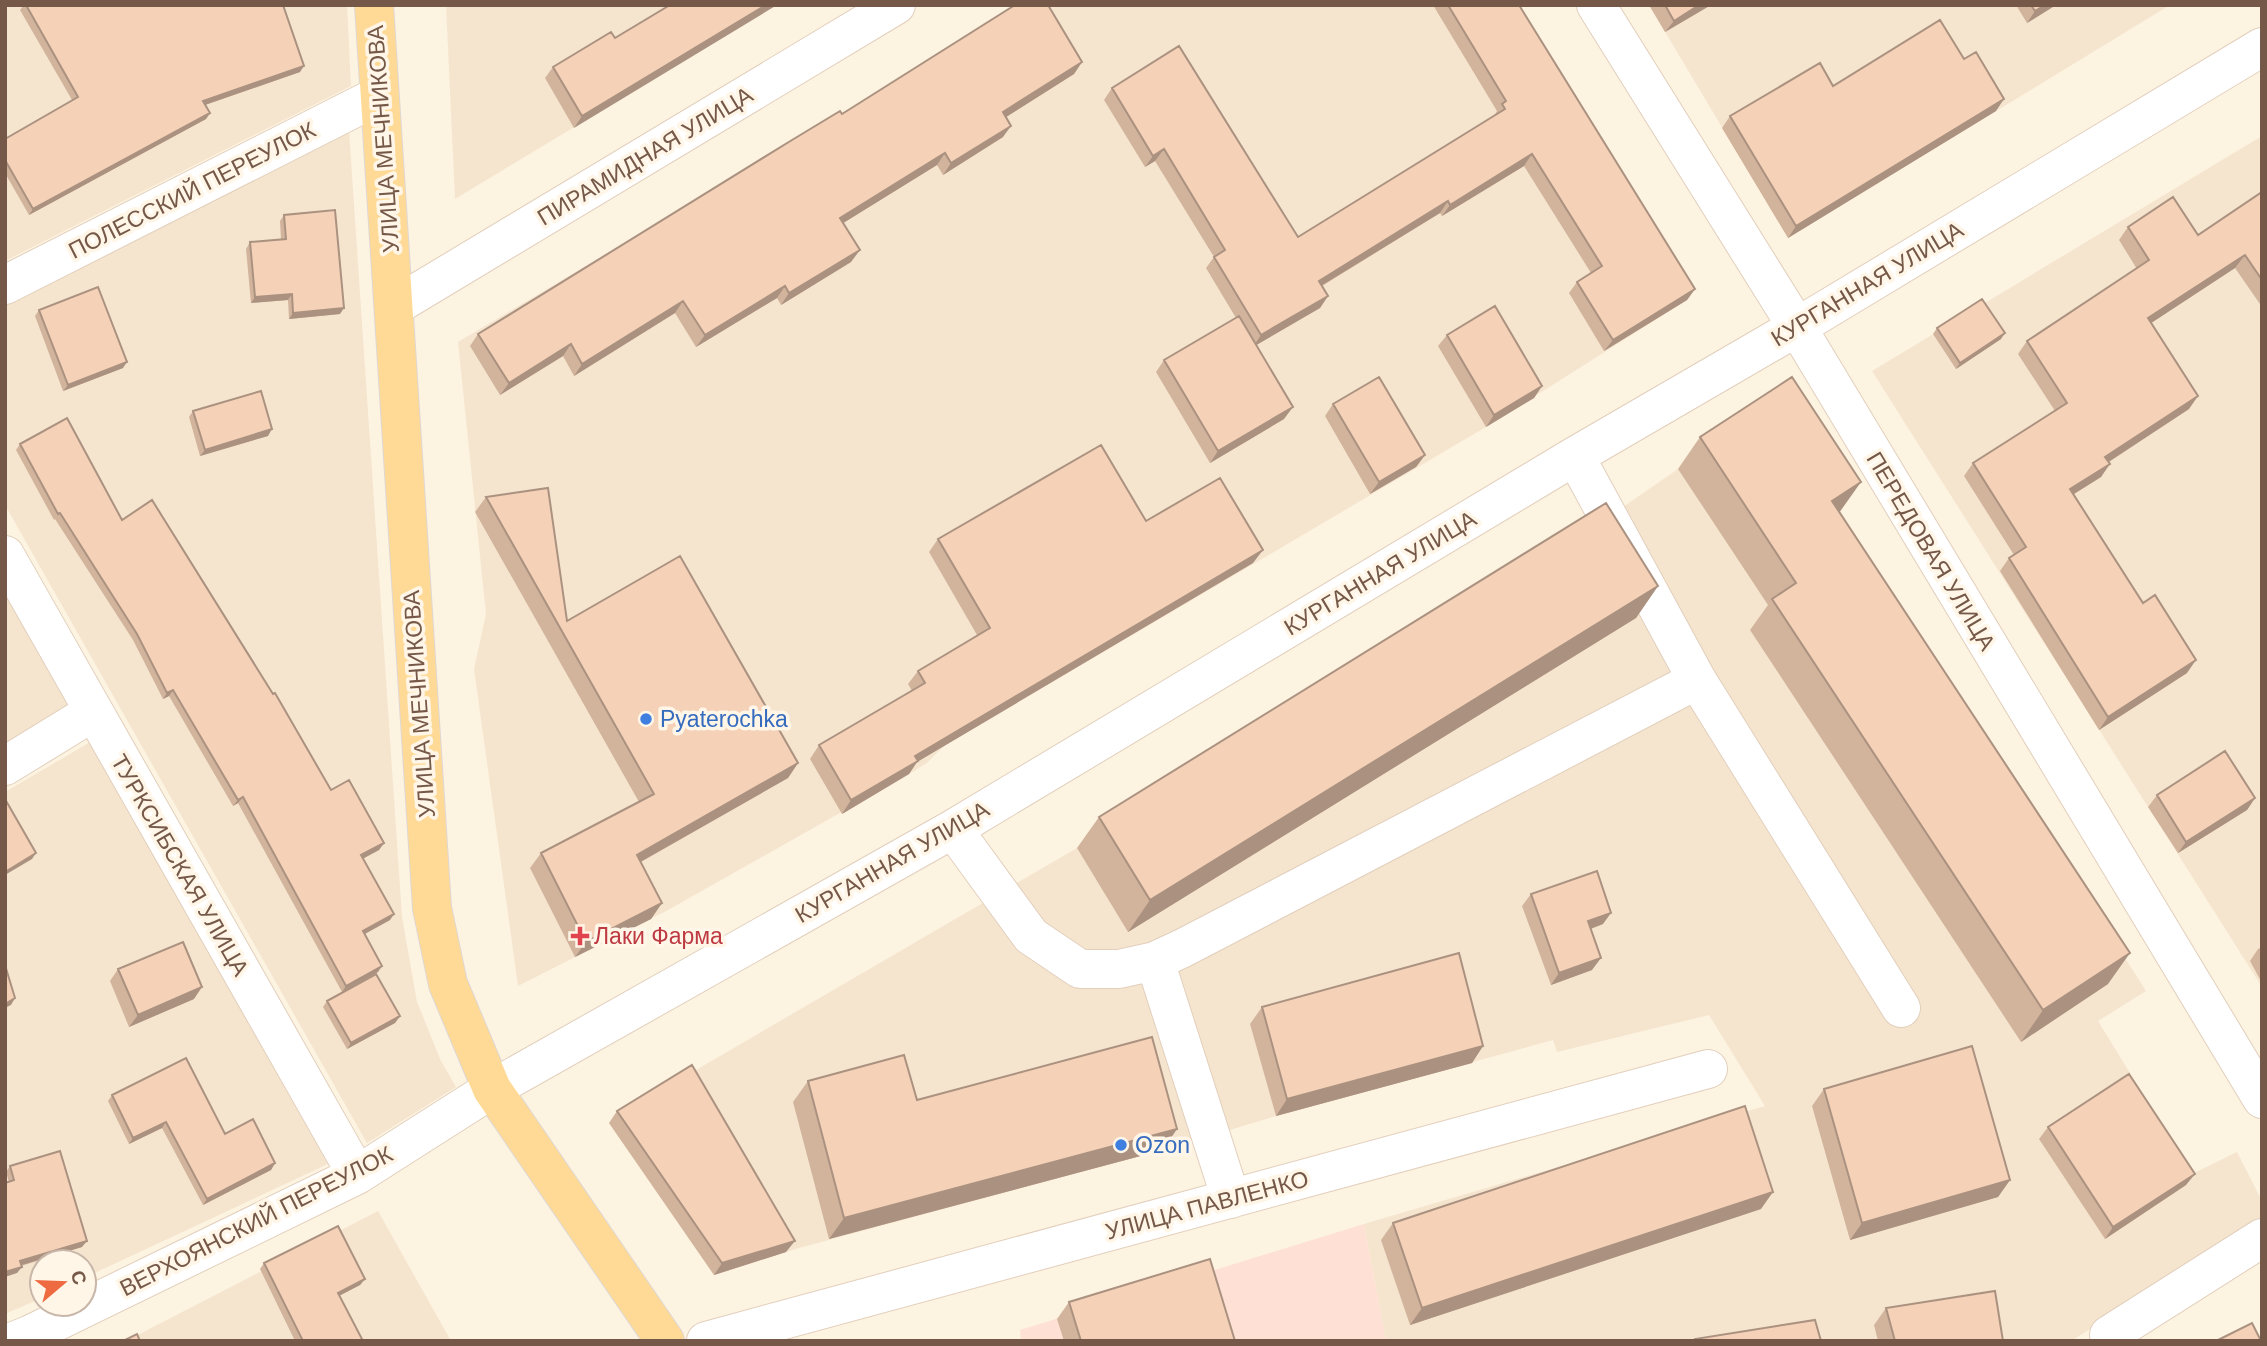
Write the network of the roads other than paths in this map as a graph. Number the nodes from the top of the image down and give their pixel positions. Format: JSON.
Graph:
{"nodes":[{"id":1,"x":374,"y":5,"type":"edge"},
{"id":2,"x":896,"y":5,"type":"edge"},
{"id":3,"x":1596,"y":5,"type":"edge"},
{"id":4,"x":2262,"y":47,"type":"edge"},
{"id":5,"x":378,"y":96,"type":"junction"},
{"id":6,"x":5,"y":285,"type":"edge"},
{"id":7,"x":395,"y":306,"type":"junction"},
{"id":8,"x":1797,"y":327,"type":"junction"},
{"id":9,"x":1575,"y":456,"type":"junction"},
{"id":10,"x":5,"y":555,"type":"edge"},
{"id":11,"x":1697,"y":680,"type":"junction"},
{"id":12,"x":93,"y":712,"type":"junction"},
{"id":13,"x":5,"y":766,"type":"edge"},
{"id":14,"x":953,"y":829,"type":"junction"},
{"id":15,"x":1155,"y":961,"type":"junction"},
{"id":16,"x":1901,"y":1008,"type":"dead end"},
{"id":17,"x":1708,"y":1069,"type":"dead end"},
{"id":18,"x":492,"y":1089,"type":"junction"},
{"id":19,"x":2262,"y":1099,"type":"edge"},
{"id":20,"x":357,"y":1175,"type":"junction"},
{"id":21,"x":1231,"y":1199,"type":"junction"},
{"id":22,"x":2262,"y":1238,"type":"edge"},
{"id":23,"x":2109,"y":1335,"type":"dead end"},
{"id":24,"x":25,"y":1339,"type":"edge"},
{"id":25,"x":665,"y":1341,"type":"edge"},
{"id":26,"x":706,"y":1341,"type":"edge"}],
"edges":[{"from":1,"to":5,"type":"main road","name":"УЛИЦА МЕЧНИКОВА"},
{"from":2,"to":7,"type":"street","name":"ПИРАМИДНАЯ УЛИЦА"},
{"from":3,"to":8,"type":"street","name":"ПЕРЕДОВАЯ УЛИЦА"},
{"from":4,"to":8,"type":"street","name":"КУРГАННАЯ УЛИЦА"},
{"from":5,"to":6,"type":"street","name":"ПОЛЕССКИЙ ПЕРЕУЛОК"},
{"from":5,"to":7,"type":"main road","name":"УЛИЦА МЕЧНИКОВА"},
{"from":7,"to":18,"type":"main road","name":"УЛИЦА МЕЧНИКОВА"},
{"from":8,"to":9,"type":"street","name":"КУРГАННАЯ УЛИЦА"},
{"from":8,"to":19,"type":"street","name":"ПЕРЕДОВАЯ УЛИЦА"},
{"from":9,"to":11,"type":"street"},
{"from":9,"to":14,"type":"street","name":"КУРГАННАЯ УЛИЦА"},
{"from":10,"to":12,"type":"street","name":"ТУРКСИБСКАЯ УЛИЦА"},
{"from":11,"to":15,"type":"street"},
{"from":11,"to":16,"type":"street"},
{"from":12,"to":13,"type":"street"},
{"from":12,"to":20,"type":"street","name":"ТУРКСИБСКАЯ УЛИЦА"},
{"from":14,"to":15,"type":"street"},
{"from":14,"to":18,"type":"street","name":"КУРГАННАЯ УЛИЦА"},
{"from":15,"to":21,"type":"street"},
{"from":17,"to":21,"type":"street","name":"УЛИЦА ПАВЛЕНКО"},
{"from":18,"to":20,"type":"street","name":"ВЕРХОЯНСКИЙ ПЕРЕУЛОК"},
{"from":18,"to":25,"type":"main road","name":"УЛИЦА МЕЧНИКОВА"},
{"from":20,"to":24,"type":"street","name":"ВЕРХОЯНСКИЙ ПЕРЕУЛОК"},
{"from":21,"to":26,"type":"street","name":"УЛИЦА ПАВЛЕНКО"},
{"from":22,"to":23,"type":"street"}]}
